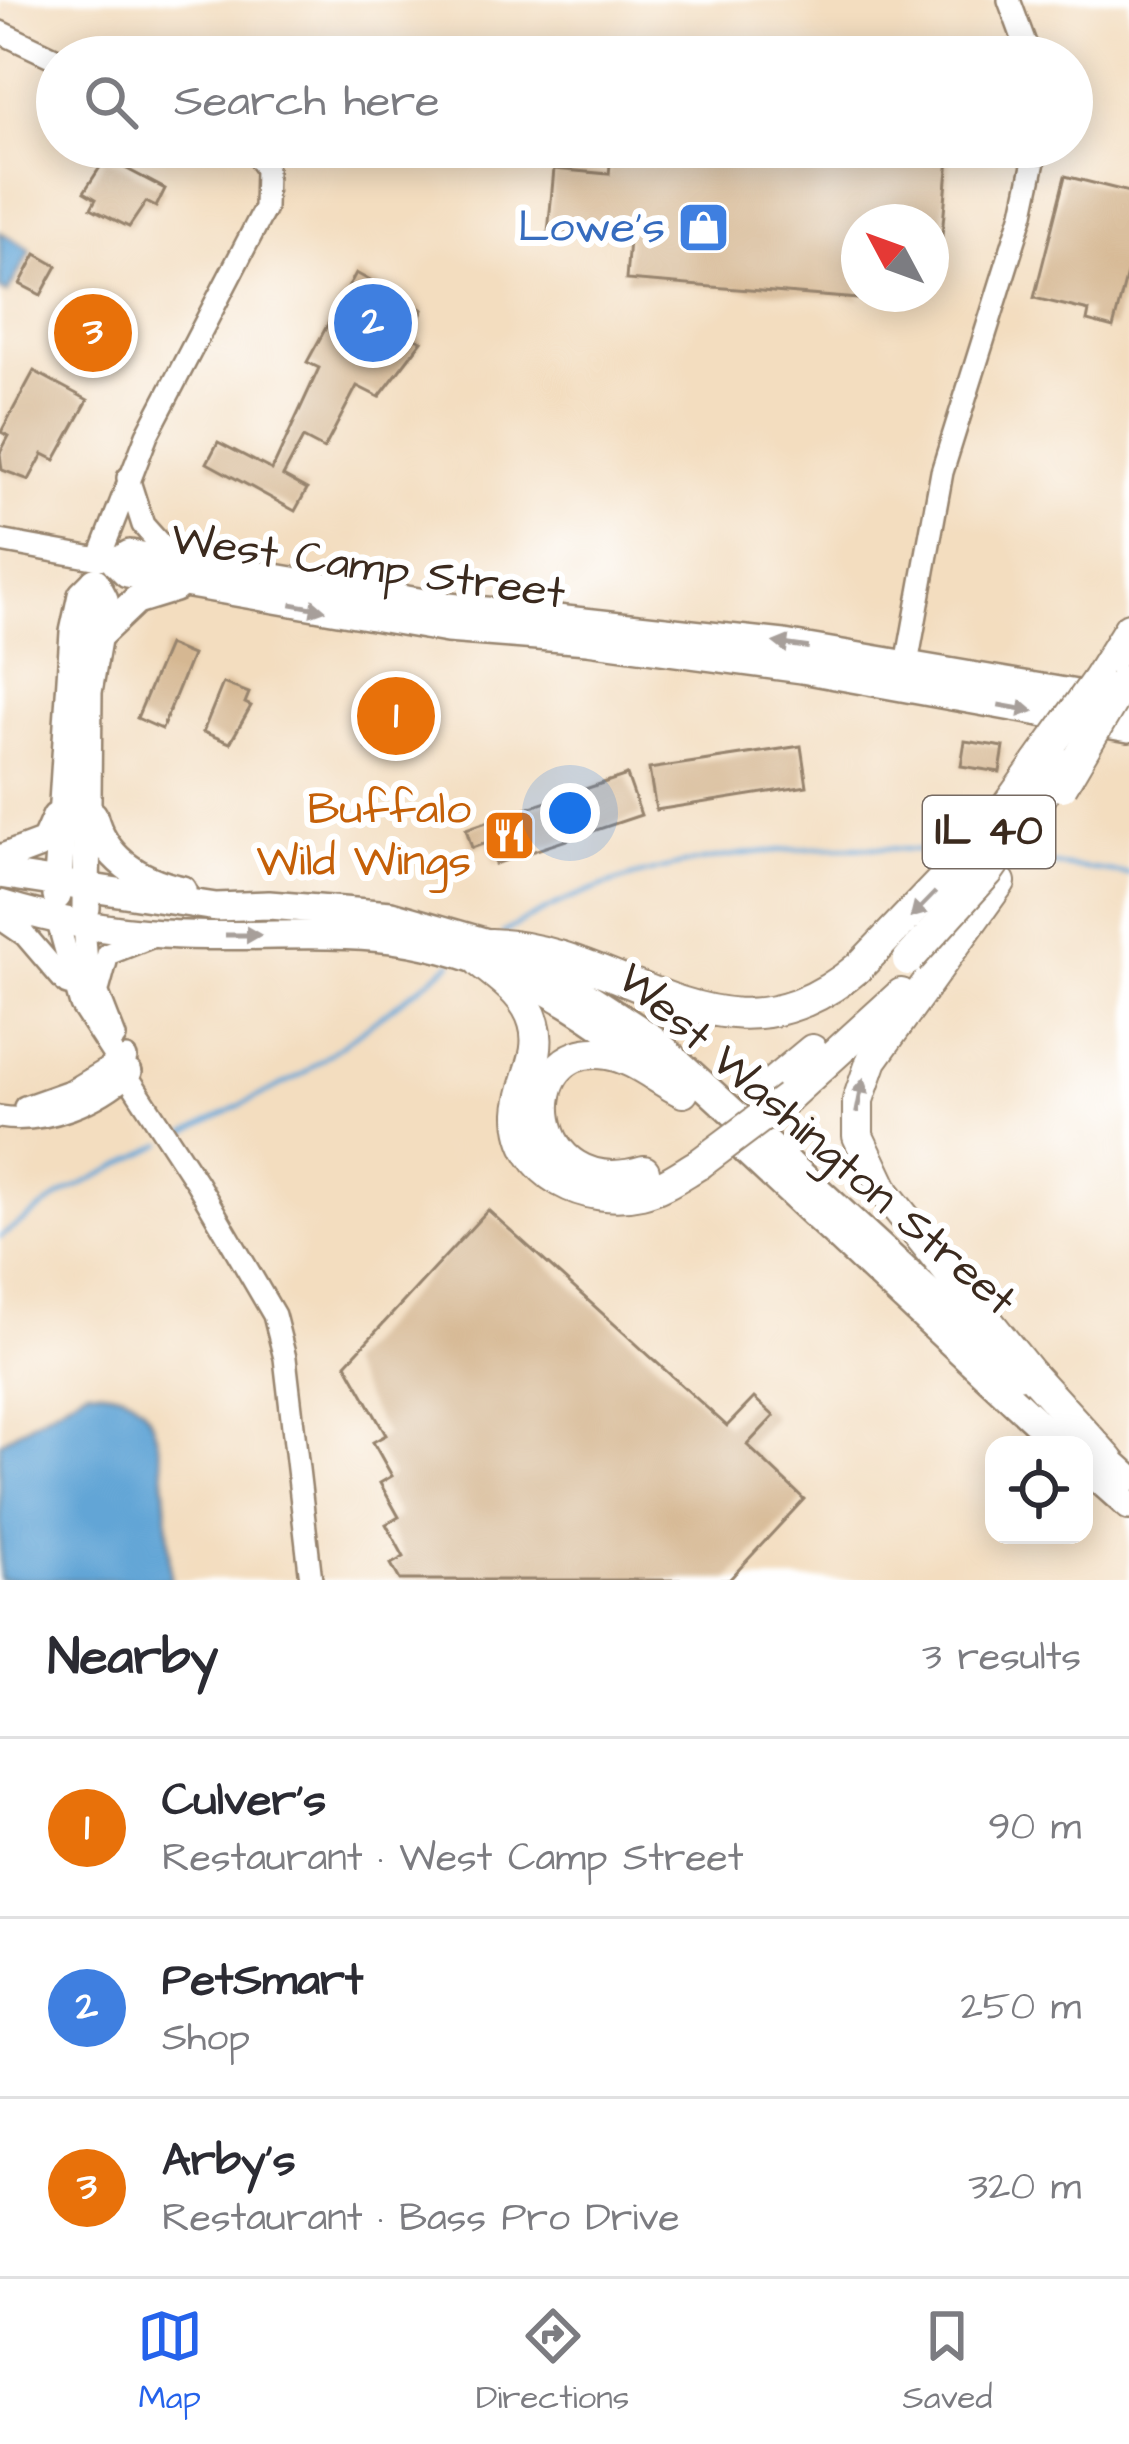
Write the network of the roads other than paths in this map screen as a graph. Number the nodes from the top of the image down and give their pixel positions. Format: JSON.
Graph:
{"nodes":[{"id":1,"x":1009,"y":0,"type":"edge"},
{"id":2,"x":0,"y":32,"type":"edge"},
{"id":3,"x":1022,"y":36,"type":"edge"},
{"id":4,"x":36,"y":49,"type":"edge"},
{"id":5,"x":265,"y":168,"type":"edge"},
{"id":6,"x":1032,"y":168,"type":"edge"},
{"id":7,"x":128,"y":478,"type":"junction"},
{"id":8,"x":0,"y":541,"type":"edge"},
{"id":9,"x":175,"y":561,"type":"junction"},
{"id":10,"x":103,"y":568,"type":"junction"},
{"id":11,"x":191,"y":586,"type":"junction"},
{"id":12,"x":1129,"y":628,"type":"edge"},
{"id":13,"x":95,"y":639,"type":"junction"},
{"id":14,"x":904,"y":676,"type":"junction"},
{"id":15,"x":1122,"y":676,"type":"edge"},
{"id":16,"x":1129,"y":728,"type":"edge"},
{"id":17,"x":64,"y":778,"type":"junction"},
{"id":18,"x":91,"y":794,"type":"junction"},
{"id":19,"x":0,"y":860,"type":"edge"},
{"id":20,"x":0,"y":874,"type":"edge"},
{"id":21,"x":71,"y":902,"type":"junction"},
{"id":22,"x":0,"y":904,"type":"edge"},
{"id":23,"x":268,"y":905,"type":"junction"},
{"id":24,"x":0,"y":918,"type":"edge"},
{"id":25,"x":406,"y":931,"type":"junction"},
{"id":26,"x":162,"y":934,"type":"junction"},
{"id":27,"x":486,"y":953,"type":"junction"},
{"id":28,"x":927,"y":962,"type":"junction"},
{"id":29,"x":535,"y":973,"type":"junction"},
{"id":30,"x":91,"y":1006,"type":"junction"},
{"id":31,"x":125,"y":1068,"type":"junction"},
{"id":32,"x":683,"y":1092,"type":"junction"},
{"id":33,"x":0,"y":1114,"type":"edge"},
{"id":34,"x":692,"y":1155,"type":"junction"},
{"id":35,"x":1051,"y":1436,"type":"edge"},
{"id":36,"x":1107,"y":1468,"type":"edge"},
{"id":37,"x":1129,"y":1506,"type":"edge"},
{"id":38,"x":311,"y":1580,"type":"edge"}],
"edges":[{"from":1,"to":3,"type":"street"},
{"from":2,"to":4,"type":"street"},
{"from":5,"to":7,"type":"street"},
{"from":6,"to":14,"type":"street"},
{"from":7,"to":9,"type":"street"},
{"from":7,"to":10,"type":"street"},
{"from":8,"to":10,"type":"street"},
{"from":9,"to":10,"type":"main road","name":"West Camp Street"},
{"from":14,"to":9,"type":"main road","name":"West Camp Street","one_way":true},
{"from":10,"to":11,"type":"main road","name":"West Camp Street"},
{"from":10,"to":13,"type":"main road"},
{"from":10,"to":17,"type":"main road"},
{"from":11,"to":13,"type":"main road"},
{"from":11,"to":14,"type":"main road","name":"West Camp Street","one_way":true},
{"from":12,"to":15,"type":"highway","number":"IL 40"},
{"from":13,"to":18,"type":"main road"},
{"from":14,"to":15,"type":"main road","name":"West Camp Street"},
{"from":14,"to":16,"type":"main road","name":"West Camp Street","one_way":true},
{"from":15,"to":28,"type":"highway","bridge":true},
{"from":15,"to":28,"type":"highway","number":"IL 40","bridge":true},
{"from":15,"to":29,"type":"highway","number":"IL 40","one_way":true,"bridge":true},
{"from":17,"to":19,"type":"main road"},
{"from":17,"to":21,"type":"main road"},
{"from":18,"to":21,"type":"main road"},
{"from":18,"to":23,"type":"main road"},
{"from":20,"to":21,"type":"main road","number":"IL 40"},
{"from":21,"to":22,"type":"main road","number":"IL 40"},
{"from":21,"to":23,"type":"main road","number":"IL 40"},
{"from":21,"to":26,"type":"main road","number":"IL 40"},
{"from":21,"to":30,"type":"street"},
{"from":23,"to":25,"type":"main road","number":"IL 40"},
{"from":24,"to":30,"type":"street"},
{"from":26,"to":25,"type":"main road","number":"IL 40","one_way":true},
{"from":25,"to":27,"type":"main road","number":"IL 40"},
{"from":26,"to":30,"type":"street"},
{"from":27,"to":29,"type":"highway","number":"IL 40"},
{"from":27,"to":29,"type":"highway","number":"IL 40"},
{"from":28,"to":34,"type":"highway"},
{"from":36,"to":28,"type":"highway","one_way":true},
{"from":29,"to":32,"type":"main road","name":"West Washington Street"},
{"from":29,"to":34,"type":"highway","number":"IL 40"},
{"from":29,"to":36,"type":"main road","name":"West Washington Street"},
{"from":30,"to":31,"type":"street"},
{"from":31,"to":33,"type":"street"},
{"from":31,"to":38,"type":"street"},
{"from":32,"to":34,"type":"highway"},
{"from":32,"to":35,"type":"main road","name":"West Washington Street"},
{"from":36,"to":37,"type":"main road","name":"West Washington Street"}]}
